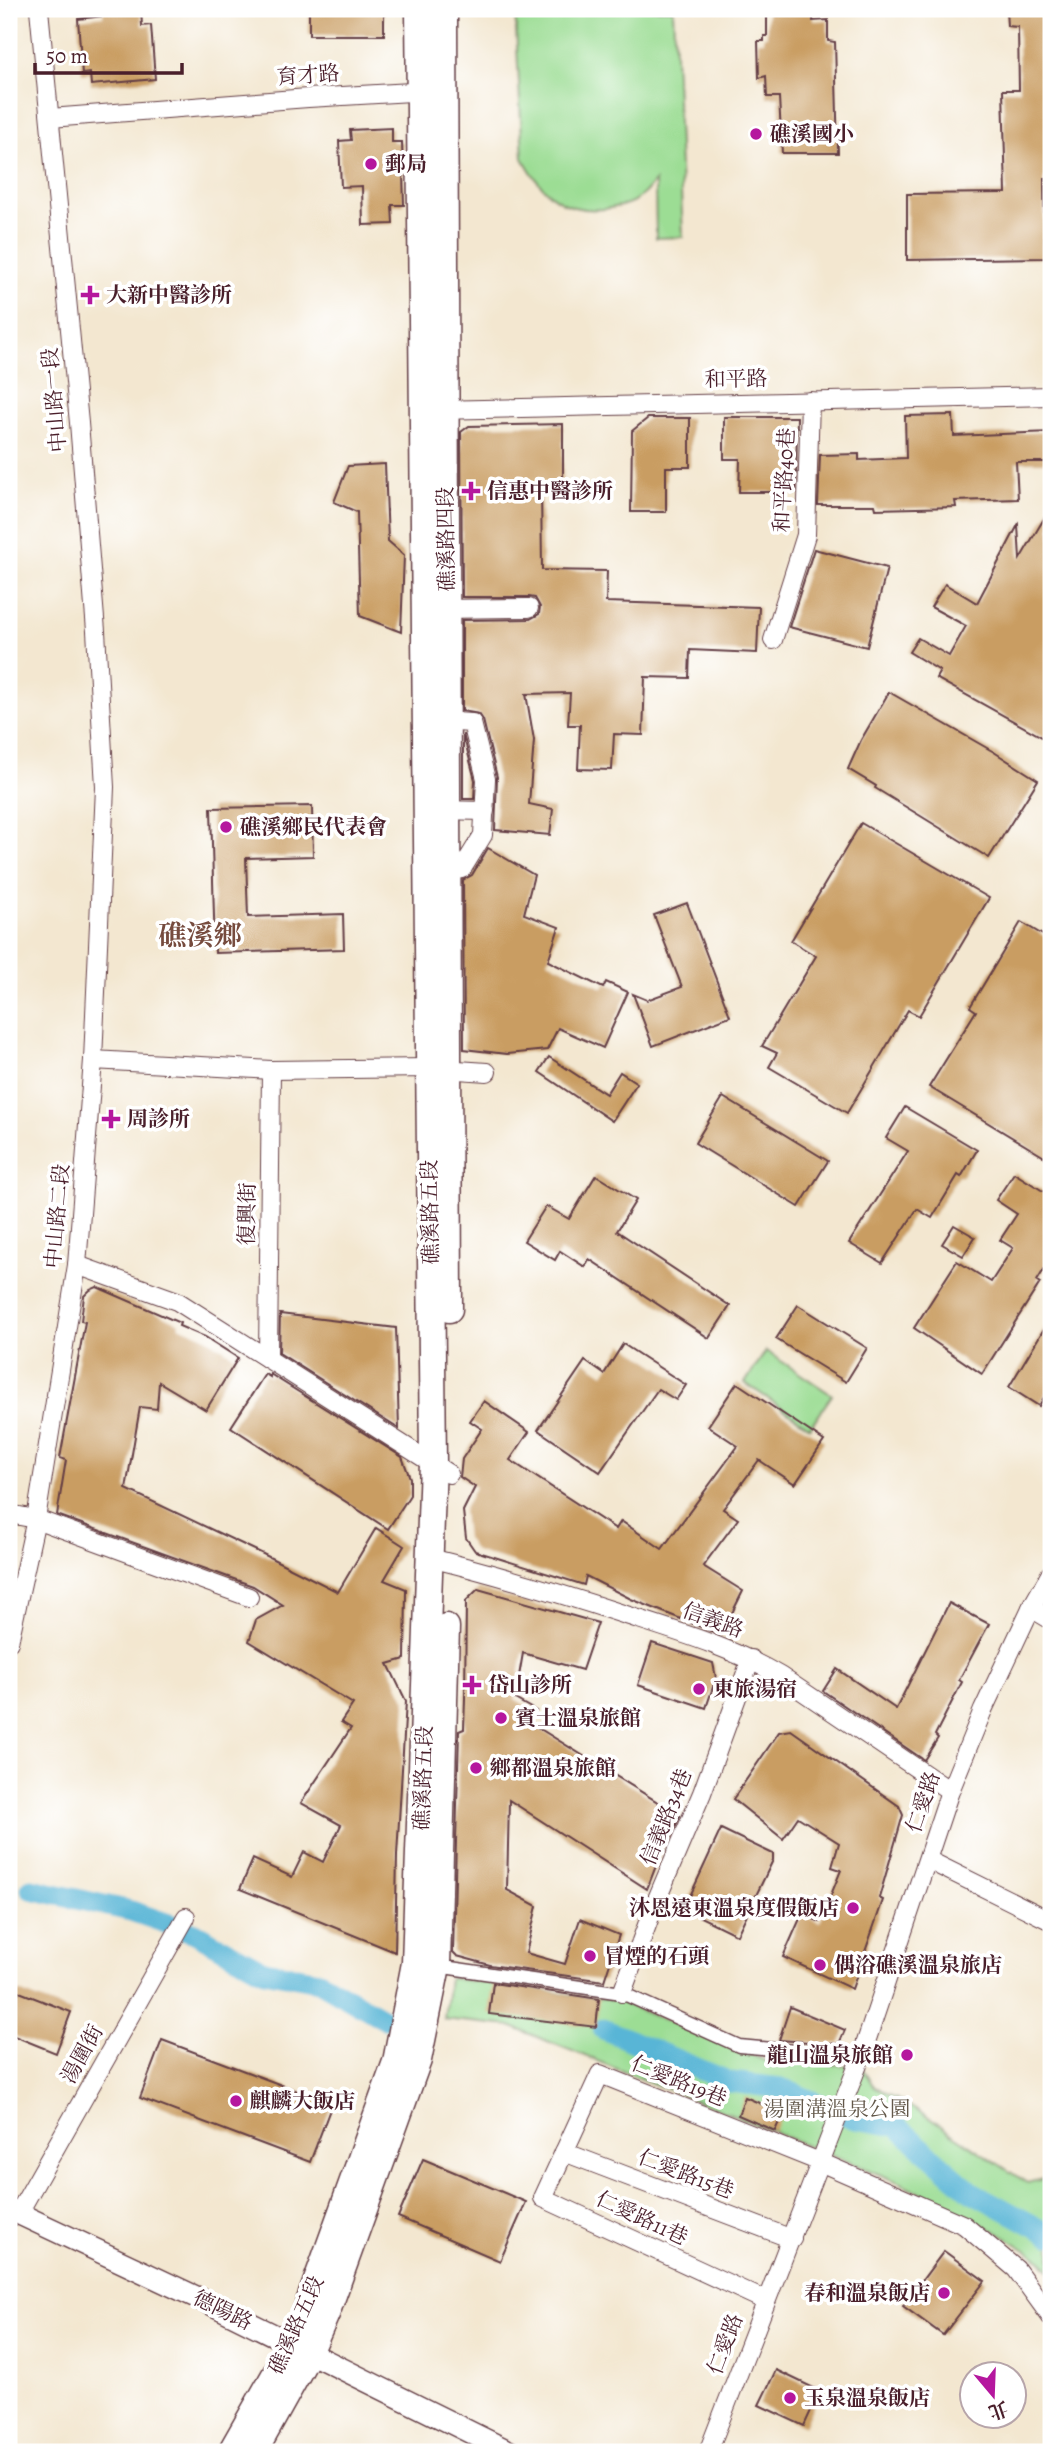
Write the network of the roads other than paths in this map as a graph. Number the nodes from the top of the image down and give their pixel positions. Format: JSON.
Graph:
{"nodes":[{"id":1,"x":39,"y":9,"type":"edge"},
{"id":2,"x":418,"y":9,"type":"edge"},
{"id":3,"x":444,"y":9,"type":"edge"},
{"id":4,"x":431,"y":91,"type":"junction"},
{"id":5,"x":50,"y":118,"type":"junction"},
{"id":6,"x":1051,"y":396,"type":"edge"},
{"id":7,"x":810,"y":401,"type":"junction"},
{"id":8,"x":433,"y":410,"type":"junction"},
{"id":9,"x":529,"y":608,"type":"dead end"},
{"id":10,"x":435,"y":609,"type":"junction"},
{"id":11,"x":773,"y":640,"type":"dead end"},
{"id":12,"x":436,"y":721,"type":"junction"},
{"id":13,"x":105,"y":787,"type":"joint"},
{"id":14,"x":437,"y":810,"type":"junction"},
{"id":15,"x":485,"y":811,"type":"junction"},
{"id":16,"x":437,"y":874,"type":"junction"},
{"id":17,"x":93,"y":1060,"type":"junction"},
{"id":18,"x":438,"y":1069,"type":"junction"},
{"id":19,"x":271,"y":1070,"type":"junction"},
{"id":20,"x":487,"y":1073,"type":"dead end"},
{"id":21,"x":77,"y":1265,"type":"junction"},
{"id":22,"x":268,"y":1359,"type":"junction"},
{"id":23,"x":441,"y":1469,"type":"junction"},
{"id":24,"x":9,"y":1514,"type":"edge"},
{"id":25,"x":36,"y":1519,"type":"junction"},
{"id":26,"x":439,"y":1560,"type":"junction"},
{"id":27,"x":1051,"y":1573,"type":"edge"},
{"id":28,"x":249,"y":1597,"type":"dead end"},
{"id":29,"x":1031,"y":1608,"type":"junction"},
{"id":30,"x":1051,"y":1620,"type":"edge"},
{"id":31,"x":9,"y":1642,"type":"edge"},
{"id":32,"x":751,"y":1658,"type":"junction"},
{"id":33,"x":950,"y":1791,"type":"junction"},
{"id":34,"x":928,"y":1860,"type":"junction"},
{"id":35,"x":186,"y":1917,"type":"dead end"},
{"id":36,"x":1051,"y":1921,"type":"edge"},
{"id":37,"x":437,"y":1966,"type":"junction"},
{"id":38,"x":622,"y":1993,"type":"junction"},
{"id":39,"x":861,"y":2057,"type":"junction"},
{"id":40,"x":564,"y":2152,"type":"junction"},
{"id":41,"x":820,"y":2162,"type":"junction"},
{"id":42,"x":13,"y":2212,"type":"edge"},
{"id":43,"x":792,"y":2239,"type":"junction"},
{"id":44,"x":766,"y":2301,"type":"junction"},
{"id":45,"x":1051,"y":2317,"type":"edge"},
{"id":46,"x":300,"y":2349,"type":"junction"},
{"id":47,"x":231,"y":2452,"type":"edge"},
{"id":48,"x":254,"y":2452,"type":"edge"},
{"id":49,"x":510,"y":2452,"type":"edge"},
{"id":50,"x":708,"y":2452,"type":"edge"}],
"edges":[{"from":1,"to":5,"type":"street","name":"中山路一段"},
{"from":2,"to":4,"type":"main road","name":"礁溪路四段"},
{"from":3,"to":4,"type":"main road","name":"礁溪路四段"},
{"from":4,"to":5,"type":"street","name":"育才路"},
{"from":4,"to":8,"type":"main road","name":"礁溪路四段"},
{"from":5,"to":13,"type":"street","name":"中山路一段"},
{"from":6,"to":7,"type":"street","name":"和平路"},
{"from":7,"to":8,"type":"street","name":"和平路"},
{"from":7,"to":11,"type":"street","name":"和平路40巷"},
{"from":8,"to":10,"type":"main road","name":"礁溪路四段"},
{"from":9,"to":10,"type":"street"},
{"from":10,"to":12,"type":"main road","name":"礁溪路四段"},
{"from":12,"to":14,"type":"main road","name":"礁溪路四段"},
{"from":12,"to":15,"type":"street"},
{"from":13,"to":17,"type":"street","name":"中山路二段"},
{"from":14,"to":15,"type":"street"},
{"from":14,"to":16,"type":"main road","name":"礁溪路四段"},
{"from":15,"to":16,"type":"street"},
{"from":16,"to":18,"type":"main road","name":"礁溪路四段"},
{"from":17,"to":19,"type":"street"},
{"from":17,"to":21,"type":"street","name":"中山路二段"},
{"from":18,"to":19,"type":"street"},
{"from":18,"to":20,"type":"street"},
{"from":18,"to":23,"type":"main road","name":"礁溪路五段"},
{"from":19,"to":22,"type":"street","name":"復興街"},
{"from":21,"to":22,"type":"street"},
{"from":21,"to":25,"type":"street","name":"中山路二段"},
{"from":22,"to":23,"type":"street"},
{"from":23,"to":26,"type":"main road","name":"礁溪路五段"},
{"from":24,"to":25,"type":"street"},
{"from":25,"to":28,"type":"street"},
{"from":25,"to":31,"type":"street","name":"中山路二段"},
{"from":26,"to":32,"type":"street","name":"信義路"},
{"from":26,"to":37,"type":"main road","name":"礁溪路五段"},
{"from":26,"to":46,"type":"main road","name":"礁溪路五段"},
{"from":27,"to":29,"type":"street","name":"仁愛路"},
{"from":29,"to":30,"type":"street"},
{"from":29,"to":33,"type":"street","name":"仁愛路"},
{"from":32,"to":33,"type":"street","name":"信義路"},
{"from":32,"to":38,"type":"street","name":"信義路34巷"},
{"from":33,"to":34,"type":"street","name":"仁愛路"},
{"from":34,"to":36,"type":"street"},
{"from":34,"to":39,"type":"street","name":"仁愛路"},
{"from":35,"to":42,"type":"street","name":"湯圍街"},
{"from":37,"to":38,"type":"street"},
{"from":37,"to":46,"type":"main road","name":"礁溪路五段"},
{"from":38,"to":39,"type":"street"},
{"from":39,"to":41,"type":"street","name":"仁愛路"},
{"from":40,"to":41,"type":"street","name":"仁愛路19巷"},
{"from":40,"to":43,"type":"street","name":"仁愛路15巷"},
{"from":40,"to":44,"type":"street","name":"仁愛路11巷"},
{"from":41,"to":43,"type":"street","name":"仁愛路"},
{"from":41,"to":45,"type":"street"},
{"from":42,"to":46,"type":"street","name":"德陽路"},
{"from":43,"to":44,"type":"street","name":"仁愛路"},
{"from":44,"to":50,"type":"street","name":"仁愛路"},
{"from":46,"to":47,"type":"main road","name":"礁溪路五段"},
{"from":46,"to":48,"type":"main road","name":"礁溪路五段"},
{"from":46,"to":49,"type":"street","name":"德陽路"}]}
